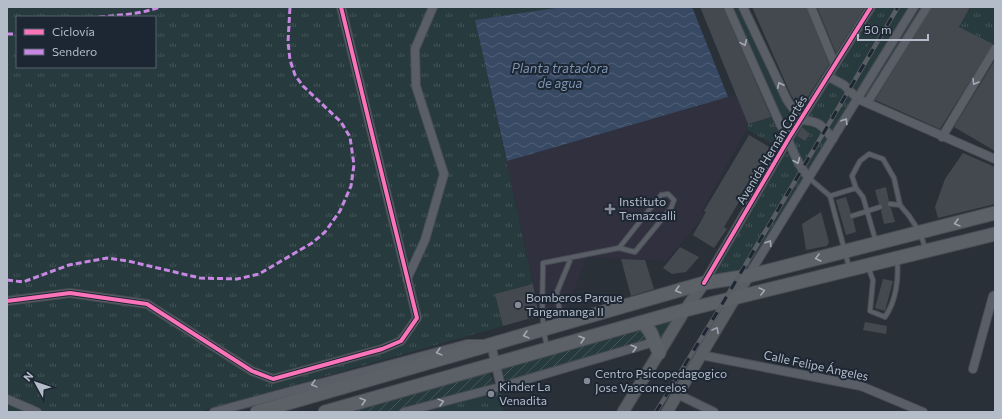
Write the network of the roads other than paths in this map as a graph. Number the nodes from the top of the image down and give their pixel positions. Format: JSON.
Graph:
{"nodes":[{"id":1,"x":340,"y":7,"type":"edge"},
{"id":2,"x":433,"y":7,"type":"edge"},
{"id":3,"x":728,"y":7,"type":"edge"},
{"id":4,"x":743,"y":7,"type":"edge"},
{"id":5,"x":811,"y":7,"type":"edge"},
{"id":6,"x":871,"y":7,"type":"edge"},
{"id":7,"x":914,"y":7,"type":"edge"},
{"id":8,"x":927,"y":7,"type":"edge"},
{"id":9,"x":995,"y":49,"type":"edge"},
{"id":10,"x":835,"y":65,"type":"junction"},
{"id":11,"x":829,"y":77,"type":"junction"},
{"id":12,"x":858,"y":99,"type":"junction"},
{"id":13,"x":866,"y":103,"type":"junction"},
{"id":14,"x":801,"y":120,"type":"junction"},
{"id":15,"x":942,"y":137,"type":"junction"},
{"id":16,"x":789,"y":138,"type":"junction"},
{"id":17,"x":833,"y":139,"type":"junction"},
{"id":18,"x":995,"y":159,"type":"edge"},
{"id":19,"x":809,"y":178,"type":"junction"},
{"id":20,"x":856,"y":188,"type":"junction"},
{"id":21,"x":830,"y":196,"type":"junction"},
{"id":22,"x":890,"y":204,"type":"dead end"},
{"id":23,"x":900,"y":205,"type":"junction"},
{"id":24,"x":880,"y":207,"type":"dead end"},
{"id":25,"x":867,"y":211,"type":"junction"},
{"id":26,"x":995,"y":213,"type":"edge"},
{"id":27,"x":852,"y":216,"type":"dead end"},
{"id":28,"x":842,"y":220,"type":"dead end"},
{"id":29,"x":837,"y":221,"type":"junction"},
{"id":30,"x":921,"y":233,"type":"junction"},
{"id":31,"x":995,"y":234,"type":"edge"},
{"id":32,"x":877,"y":243,"type":"junction"},
{"id":33,"x":619,"y":248,"type":"junction"},
{"id":34,"x":926,"y":250,"type":"junction"},
{"id":35,"x":845,"y":251,"type":"junction"},
{"id":36,"x":571,"y":258,"type":"junction"},
{"id":37,"x":897,"y":258,"type":"junction"},
{"id":38,"x":868,"y":265,"type":"junction"},
{"id":39,"x":850,"y":270,"type":"junction"},
{"id":40,"x":748,"y":276,"type":"junction"},
{"id":41,"x":407,"y":279,"type":"junction"},
{"id":42,"x":704,"y":283,"type":"junction"},
{"id":43,"x":995,"y":295,"type":"edge"},
{"id":44,"x":735,"y":298,"type":"junction"},
{"id":45,"x":7,"y":301,"type":"edge"},
{"id":46,"x":685,"y":310,"type":"junction"},
{"id":47,"x":643,"y":322,"type":"junction"},
{"id":48,"x":561,"y":324,"type":"junction"},
{"id":49,"x":542,"y":330,"type":"junction"},
{"id":50,"x":491,"y":344,"type":"junction"},
{"id":51,"x":657,"y":347,"type":"junction"},
{"id":52,"x":548,"y":349,"type":"junction"},
{"id":53,"x":701,"y":355,"type":"junction"},
{"id":54,"x":495,"y":364,"type":"junction"},
{"id":55,"x":973,"y":369,"type":"dead end"},
{"id":56,"x":331,"y":385,"type":"junction"},
{"id":57,"x":501,"y":387,"type":"junction"},
{"id":58,"x":677,"y":394,"type":"junction"},
{"id":59,"x":7,"y":399,"type":"edge"},
{"id":60,"x":37,"y":412,"type":"edge"},
{"id":61,"x":214,"y":412,"type":"edge"},
{"id":62,"x":257,"y":412,"type":"edge"},
{"id":63,"x":325,"y":412,"type":"edge"},
{"id":64,"x":404,"y":412,"type":"edge"},
{"id":65,"x":623,"y":412,"type":"edge"},
{"id":66,"x":667,"y":412,"type":"edge"},
{"id":67,"x":714,"y":412,"type":"edge"},
{"id":68,"x":923,"y":412,"type":"edge"}],
"edges":[{"from":1,"to":41,"type":"street"},
{"from":2,"to":41,"type":"street"},
{"from":3,"to":16,"type":"street","one_way":true},
{"from":14,"to":4,"type":"street","one_way":true},
{"from":5,"to":10,"type":"street"},
{"from":6,"to":10,"type":"street","name":"Avenida Hernán Cortés"},
{"from":7,"to":12,"type":"street"},
{"from":8,"to":13,"type":"street"},
{"from":9,"to":15,"type":"street","one_way":true},
{"from":10,"to":11,"type":"street","name":"Avenida Hernán Cortés"},
{"from":11,"to":12,"type":"street"},
{"from":11,"to":14,"type":"street","name":"Avenida Hernán Cortés"},
{"from":12,"to":13,"type":"street"},
{"from":17,"to":12,"type":"street","one_way":true},
{"from":13,"to":15,"type":"street"},
{"from":14,"to":16,"type":"street","name":"Avenida Hernán Cortés"},
{"from":14,"to":17,"type":"street"},
{"from":15,"to":18,"type":"street"},
{"from":16,"to":19,"type":"street","one_way":true},
{"from":16,"to":42,"type":"street","name":"Avenida Hernán Cortés"},
{"from":17,"to":19,"type":"street"},
{"from":19,"to":21,"type":"lane"},
{"from":40,"to":19,"type":"street","one_way":true},
{"from":20,"to":21,"type":"lane"},
{"from":20,"to":23,"type":"lane"},
{"from":20,"to":25,"type":"lane"},
{"from":21,"to":29,"type":"lane"},
{"from":22,"to":23,"type":"lane"},
{"from":23,"to":30,"type":"lane"},
{"from":24,"to":25,"type":"lane"},
{"from":25,"to":27,"type":"lane"},
{"from":25,"to":32,"type":"lane"},
{"from":26,"to":30,"type":"main road","one_way":true},
{"from":28,"to":29,"type":"lane"},
{"from":29,"to":35,"type":"lane"},
{"from":30,"to":32,"type":"main road"},
{"from":30,"to":34,"type":"lane"},
{"from":31,"to":34,"type":"main road"},
{"from":32,"to":35,"type":"main road"},
{"from":33,"to":33,"type":"lane"},
{"from":33,"to":36,"type":"lane"},
{"from":34,"to":37,"type":"main road"},
{"from":35,"to":39,"type":"lane"},
{"from":35,"to":40,"type":"main road","one_way":true},
{"from":36,"to":48,"type":"lane"},
{"from":36,"to":49,"type":"lane"},
{"from":37,"to":38,"type":"main road"},
{"from":37,"to":38,"type":"lane"},
{"from":38,"to":39,"type":"main road"},
{"from":44,"to":39,"type":"main road","one_way":true},
{"from":40,"to":42,"type":"main road"},
{"from":40,"to":44,"type":"main road"},
{"from":41,"to":45,"type":"street"},
{"from":42,"to":46,"type":"main road","name":"Avenida Hernán Cortés"},
{"from":42,"to":48,"type":"main road","one_way":true},
{"from":43,"to":55,"type":"street"},
{"from":44,"to":46,"type":"main road"},
{"from":53,"to":44,"type":"main road","one_way":true},
{"from":46,"to":47,"type":"main road"},
{"from":46,"to":51,"type":"main road","name":"Avenida Hernán Cortés"},
{"from":47,"to":51,"type":"main road"},
{"from":52,"to":47,"type":"main road","one_way":true},
{"from":48,"to":49,"type":"main road"},
{"from":49,"to":50,"type":"main road","one_way":true},
{"from":49,"to":52,"type":"lane"},
{"from":50,"to":54,"type":"street"},
{"from":50,"to":56,"type":"main road","one_way":true},
{"from":57,"to":51,"type":"street","one_way":true},
{"from":51,"to":65,"type":"main road","name":"Avenida Hernán Cortés"},
{"from":52,"to":54,"type":"main road"},
{"from":53,"to":58,"type":"main road"},
{"from":53,"to":68,"type":"street","name":"Calle Felipe Ángeles"},
{"from":54,"to":57,"type":"street"},
{"from":63,"to":54,"type":"main road","one_way":true},
{"from":56,"to":61,"type":"street","one_way":true},
{"from":56,"to":62,"type":"main road"},
{"from":64,"to":57,"type":"street","one_way":true},
{"from":58,"to":66,"type":"main road"},
{"from":58,"to":67,"type":"street"},
{"from":59,"to":60,"type":"street"}]}
